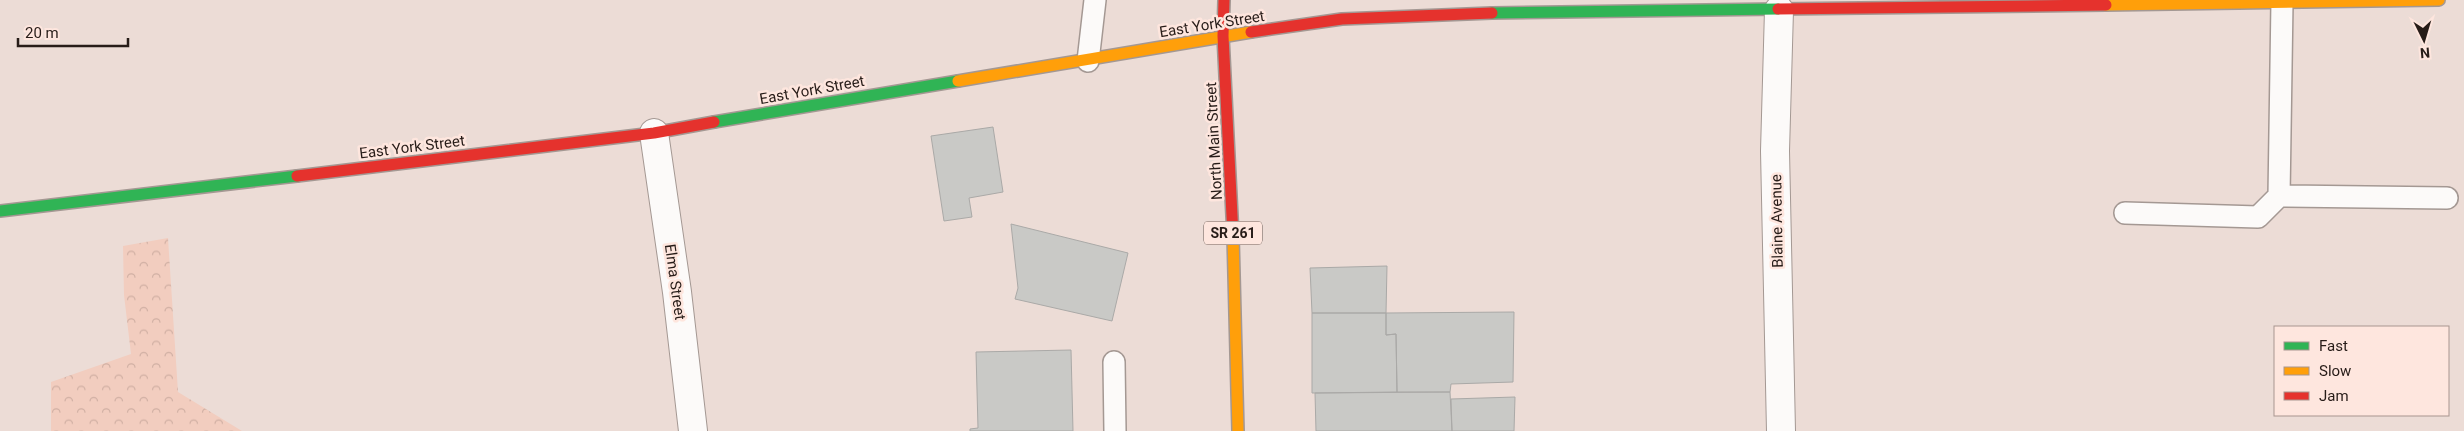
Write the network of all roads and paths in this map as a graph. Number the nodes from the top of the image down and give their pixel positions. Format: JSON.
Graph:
{"nodes":[{"id":1,"x":1095,"y":0,"type":"edge"},
{"id":2,"x":1224,"y":0,"type":"edge"},
{"id":3,"x":2439,"y":0,"type":"edge"},
{"id":4,"x":2282,"y":2,"type":"junction"},
{"id":5,"x":1779,"y":5,"type":"edge"},
{"id":6,"x":1579,"y":6,"type":"edge"},
{"id":7,"x":1223,"y":36,"type":"junction"},
{"id":8,"x":1088,"y":61,"type":"junction"},
{"id":9,"x":654,"y":133,"type":"junction"},
{"id":10,"x":2279,"y":196,"type":"junction"},
{"id":11,"x":2447,"y":198,"type":"dead end"},
{"id":12,"x":0,"y":211,"type":"edge"},
{"id":13,"x":2125,"y":214,"type":"dead end"},
{"id":14,"x":1114,"y":362,"type":"dead end"},
{"id":15,"x":693,"y":431,"type":"edge"},
{"id":16,"x":1114,"y":431,"type":"edge"},
{"id":17,"x":1238,"y":431,"type":"edge"},
{"id":18,"x":1781,"y":431,"type":"edge"}],
"edges":[{"from":1,"to":8,"type":"lane"},
{"from":2,"to":7,"type":"street","name":"North Main Street","number":"SR 261"},
{"from":3,"to":4,"type":"street","name":"East York Street"},
{"from":4,"to":5,"type":"street","name":"East York Street"},
{"from":4,"to":10,"type":"lane"},
{"from":5,"to":6,"type":"street","name":"East York Street"},
{"from":5,"to":18,"type":"street","name":"Blaine Avenue"},
{"from":6,"to":7,"type":"street","name":"East York Street"},
{"from":7,"to":8,"type":"street","name":"East York Street"},
{"from":7,"to":17,"type":"street","name":"North Main Street","number":"SR 261"},
{"from":8,"to":9,"type":"street","name":"East York Street"},
{"from":9,"to":12,"type":"street","name":"East York Street"},
{"from":9,"to":15,"type":"street","name":"Elma Street"},
{"from":10,"to":11,"type":"lane"},
{"from":10,"to":13,"type":"lane"},
{"from":14,"to":16,"type":"lane"}]}
